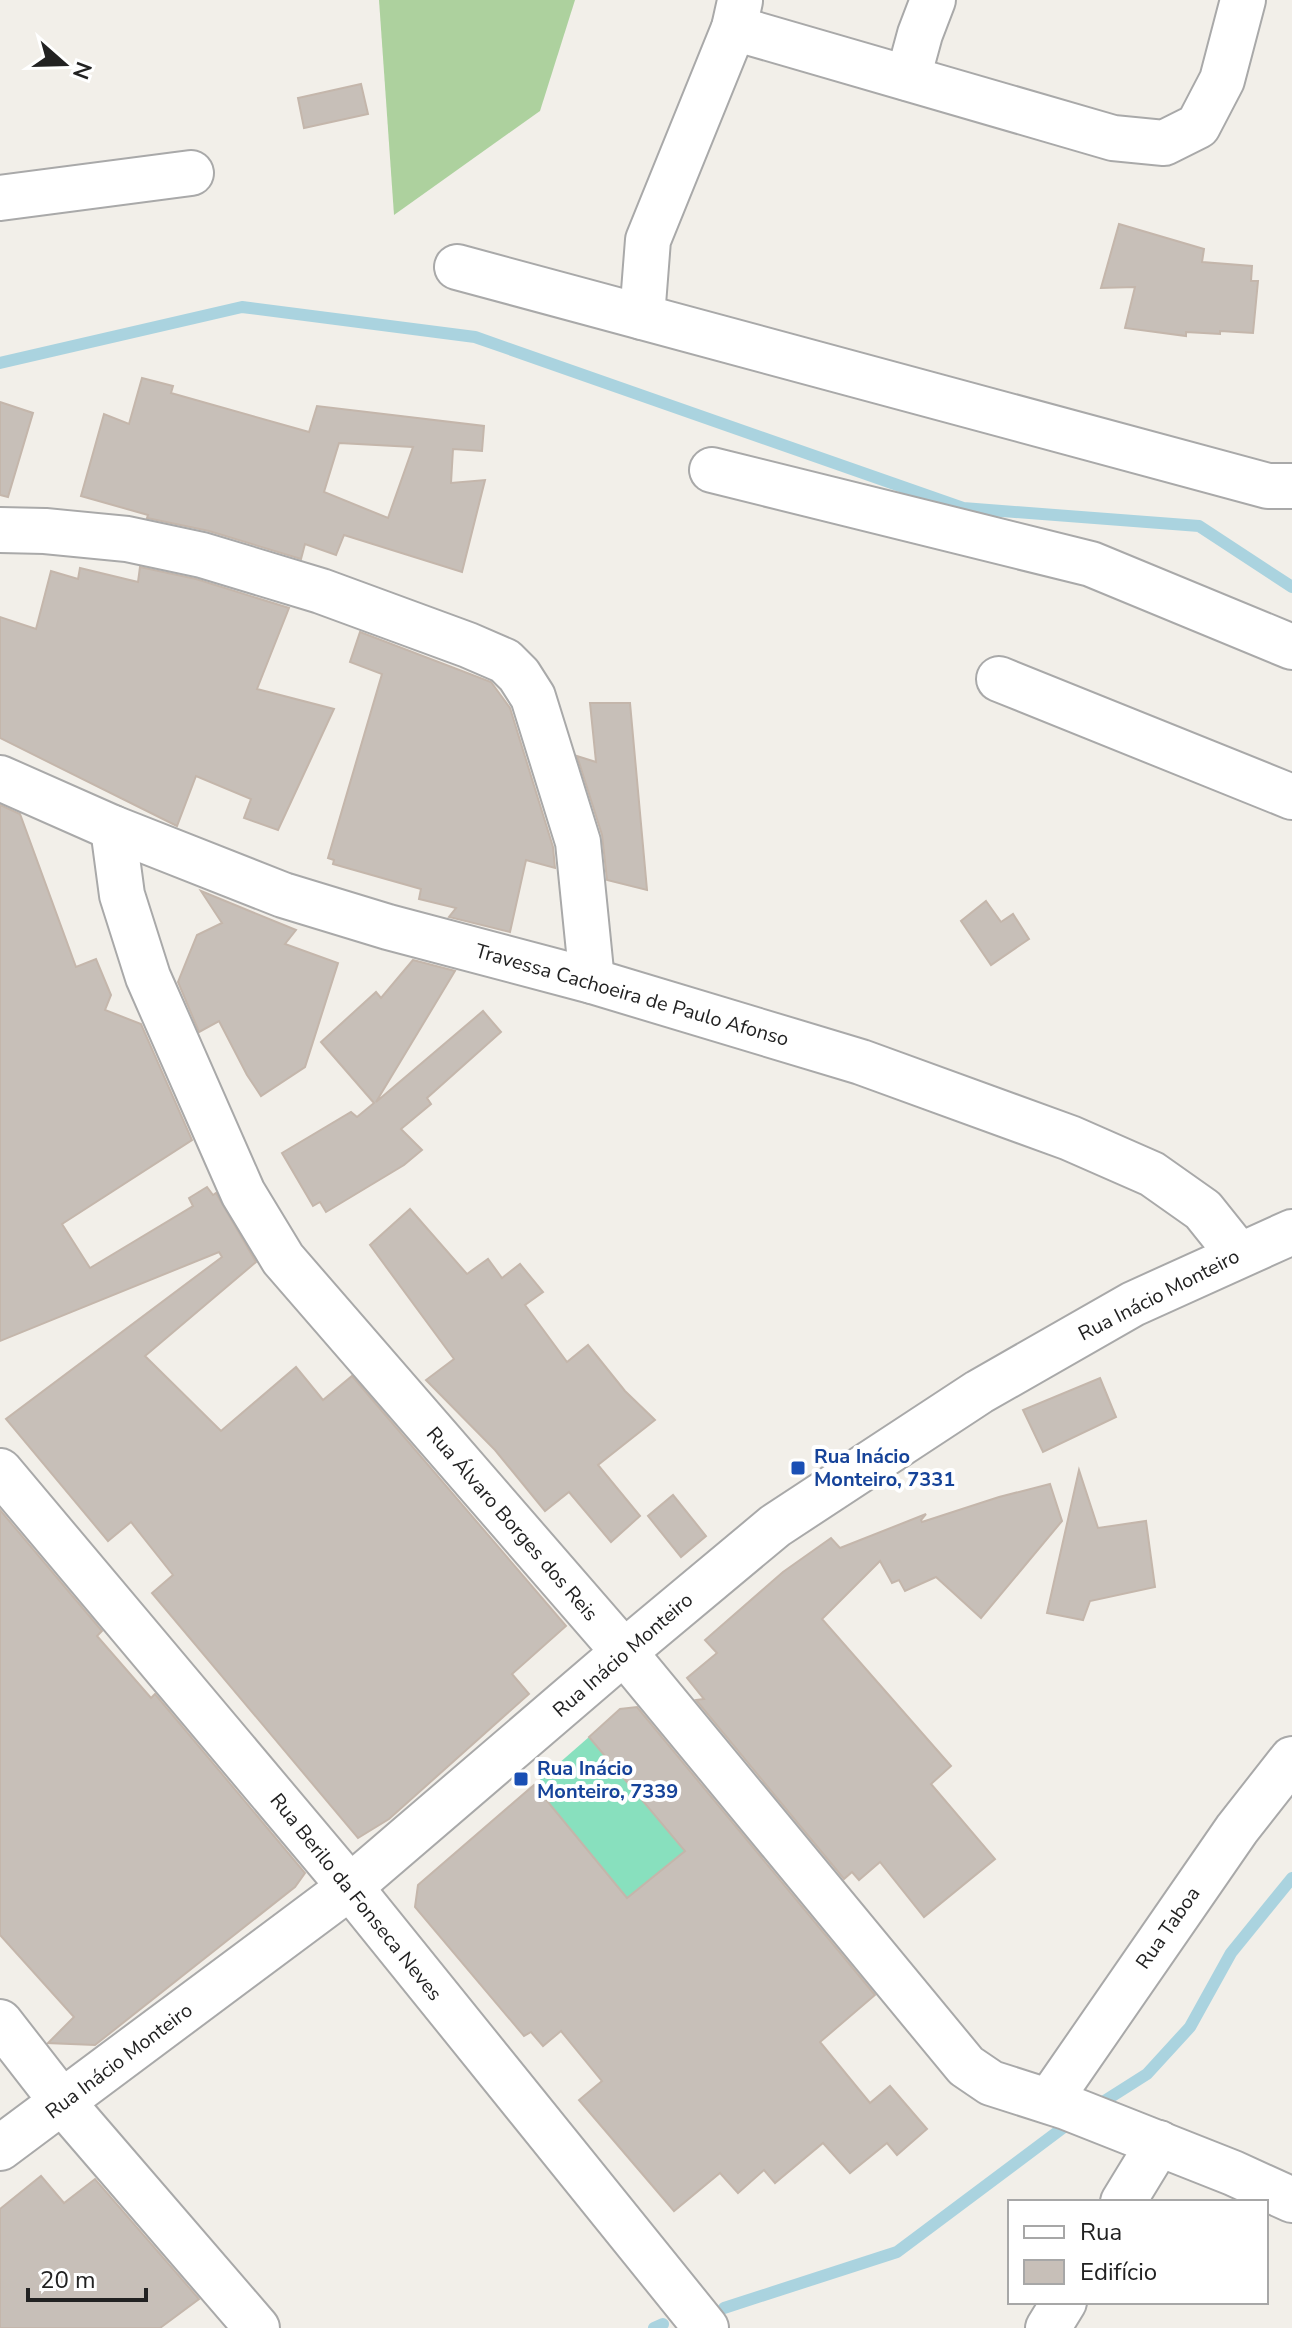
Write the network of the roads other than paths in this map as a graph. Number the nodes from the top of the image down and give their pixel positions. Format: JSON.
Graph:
{"nodes":[{"id":1,"x":933,"y":0,"type":"edge"},
{"id":2,"x":1243,"y":0,"type":"edge"},
{"id":3,"x":737,"y":14,"type":"edge"},
{"id":4,"x":908,"y":78,"type":"junction"},
{"id":5,"x":191,"y":173,"type":"dead end"},
{"id":6,"x":0,"y":198,"type":"edge"},
{"id":7,"x":457,"y":267,"type":"dead end"},
{"id":8,"x":642,"y":317,"type":"junction"},
{"id":9,"x":712,"y":470,"type":"dead end"},
{"id":10,"x":1292,"y":486,"type":"edge"},
{"id":11,"x":0,"y":530,"type":"edge"},
{"id":12,"x":1292,"y":647,"type":"edge"},
{"id":13,"x":999,"y":679,"type":"dead end"},
{"id":14,"x":0,"y":778,"type":"edge"},
{"id":15,"x":1292,"y":797,"type":"edge"},
{"id":16,"x":113,"y":828,"type":"junction"},
{"id":17,"x":592,"y":981,"type":"junction"},
{"id":18,"x":1292,"y":1232,"type":"edge"},
{"id":19,"x":1239,"y":1255,"type":"junction"},
{"id":20,"x":0,"y":1471,"type":"edge"},
{"id":21,"x":624,"y":1652,"type":"junction"},
{"id":22,"x":1292,"y":1759,"type":"edge"},
{"id":23,"x":350,"y":1887,"type":"junction"},
{"id":24,"x":0,"y":2022,"type":"edge"},
{"id":25,"x":63,"y":2103,"type":"junction"},
{"id":26,"x":1058,"y":2104,"type":"junction"},
{"id":27,"x":1151,"y":2140,"type":"junction"},
{"id":28,"x":0,"y":2148,"type":"edge"},
{"id":29,"x":1124,"y":2200,"type":"edge"},
{"id":30,"x":1292,"y":2200,"type":"edge"},
{"id":31,"x":1063,"y":2304,"type":"edge"},
{"id":32,"x":257,"y":2328,"type":"edge"},
{"id":33,"x":706,"y":2328,"type":"edge"},
{"id":34,"x":1048,"y":2328,"type":"edge"}],
"edges":[{"from":1,"to":4,"type":"street"},
{"from":2,"to":4,"type":"street"},
{"from":3,"to":4,"type":"street"},
{"from":3,"to":8,"type":"street"},
{"from":5,"to":6,"type":"street"},
{"from":7,"to":8,"type":"street"},
{"from":8,"to":10,"type":"street"},
{"from":9,"to":12,"type":"street"},
{"from":11,"to":17,"type":"street"},
{"from":13,"to":15,"type":"street"},
{"from":14,"to":16,"type":"street","name":"Travessa Cachoeira de Paulo Afonso"},
{"from":16,"to":17,"type":"street","name":"Travessa Cachoeira de Paulo Afonso"},
{"from":16,"to":21,"type":"street","name":"Rua Álvaro Borges dos Reis"},
{"from":17,"to":19,"type":"street","name":"Travessa Cachoeira de Paulo Afonso"},
{"from":18,"to":19,"type":"street","name":"Rua Inácio Monteiro"},
{"from":19,"to":21,"type":"street","name":"Rua Inácio Monteiro"},
{"from":20,"to":23,"type":"street","name":"Rua Berilo da Fonseca Neves"},
{"from":21,"to":23,"type":"street","name":"Rua Inácio Monteiro"},
{"from":21,"to":26,"type":"street","name":"Rua Álvaro Borges dos Reis"},
{"from":22,"to":26,"type":"street","name":"Rua Taboa"},
{"from":23,"to":25,"type":"street","name":"Rua Inácio Monteiro"},
{"from":23,"to":33,"type":"street","name":"Rua Berilo da Fonseca Neves"},
{"from":24,"to":25,"type":"street"},
{"from":25,"to":28,"type":"street","name":"Rua Inácio Monteiro"},
{"from":25,"to":32,"type":"street"},
{"from":26,"to":27,"type":"street","name":"Rua Álvaro Borges dos Reis"},
{"from":27,"to":29,"type":"street"},
{"from":27,"to":30,"type":"street"},
{"from":31,"to":34,"type":"street"}]}
